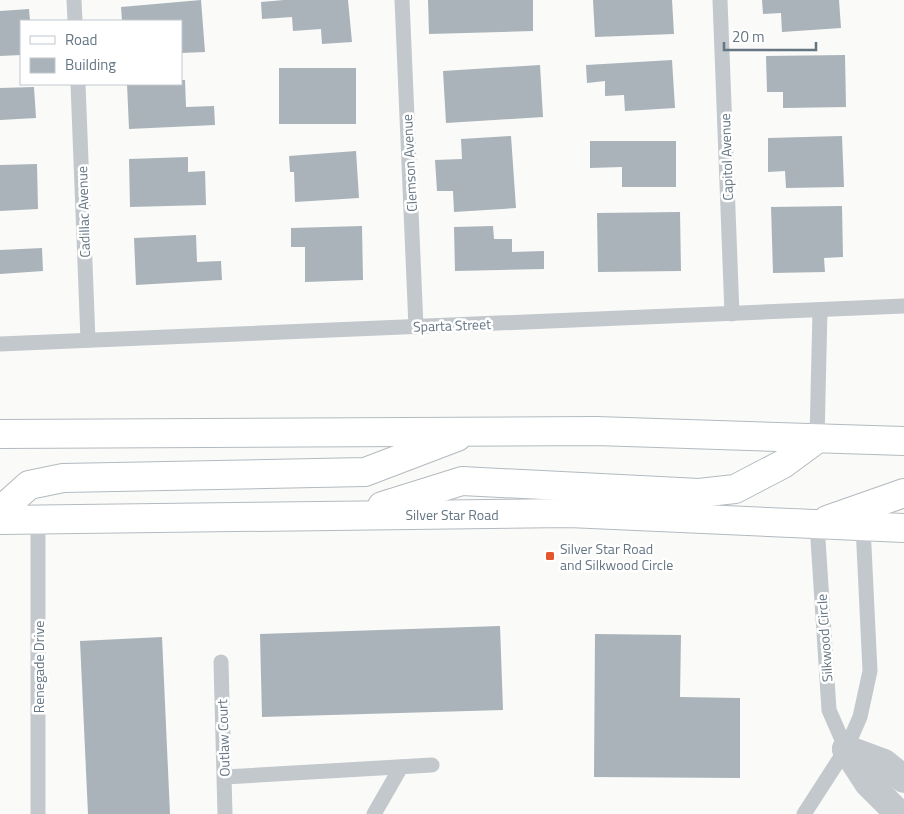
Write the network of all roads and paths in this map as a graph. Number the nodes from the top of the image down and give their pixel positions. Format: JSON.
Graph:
{"nodes":[{"id":1,"x":74,"y":0,"type":"edge"},
{"id":2,"x":402,"y":0,"type":"edge"},
{"id":3,"x":720,"y":0,"type":"edge"},
{"id":4,"x":75,"y":20,"type":"edge"},
{"id":5,"x":78,"y":85,"type":"edge"},
{"id":6,"x":904,"y":306,"type":"edge"},
{"id":7,"x":820,"y":310,"type":"junction"},
{"id":8,"x":732,"y":314,"type":"junction"},
{"id":9,"x":416,"y":327,"type":"junction"},
{"id":10,"x":88,"y":340,"type":"junction"},
{"id":11,"x":0,"y":344,"type":"edge"},
{"id":12,"x":472,"y":431,"type":"junction"},
{"id":13,"x":0,"y":434,"type":"edge"},
{"id":14,"x":817,"y":439,"type":"junction"},
{"id":15,"x":904,"y":441,"type":"edge"},
{"id":16,"x":904,"y":494,"type":"edge"},
{"id":17,"x":0,"y":511,"type":"edge"},
{"id":18,"x":355,"y":515,"type":"junction"},
{"id":19,"x":38,"y":519,"type":"junction"},
{"id":20,"x":0,"y":520,"type":"edge"},
{"id":21,"x":817,"y":524,"type":"junction"},
{"id":22,"x":863,"y":526,"type":"junction"},
{"id":23,"x":904,"y":528,"type":"edge"},
{"id":24,"x":221,"y":662,"type":"dead end"},
{"id":25,"x":846,"y":749,"type":"junction"},
{"id":26,"x":432,"y":765,"type":"dead end"},
{"id":27,"x":401,"y":767,"type":"junction"},
{"id":28,"x":225,"y":777,"type":"junction"},
{"id":29,"x":904,"y":779,"type":"edge"},
{"id":30,"x":38,"y":814,"type":"edge"},
{"id":31,"x":225,"y":814,"type":"edge"},
{"id":32,"x":374,"y":814,"type":"edge"},
{"id":33,"x":804,"y":814,"type":"edge"},
{"id":34,"x":899,"y":814,"type":"edge"}],
"edges":[{"from":1,"to":4,"type":"lane"},
{"from":2,"to":9,"type":"lane","name":"Clemson Avenue"},
{"from":3,"to":8,"type":"lane","name":"Capitol Avenue"},
{"from":5,"to":10,"type":"lane","name":"Cadillac Avenue"},
{"from":6,"to":7,"type":"lane","name":"Sparta Street"},
{"from":7,"to":8,"type":"lane","name":"Sparta Street"},
{"from":7,"to":14,"type":"lane"},
{"from":8,"to":9,"type":"lane","name":"Sparta Street"},
{"from":9,"to":10,"type":"lane","name":"Sparta Street"},
{"from":10,"to":11,"type":"lane","name":"Sparta Street"},
{"from":12,"to":13,"type":"main road"},
{"from":12,"to":14,"type":"main road"},
{"from":12,"to":17,"type":"main road"},
{"from":14,"to":15,"type":"main road"},
{"from":14,"to":18,"type":"main road"},
{"from":16,"to":21,"type":"main road"},
{"from":18,"to":19,"type":"main road","name":"Silver Star Road"},
{"from":18,"to":21,"type":"main road","name":"Silver Star Road"},
{"from":19,"to":20,"type":"main road","name":"Silver Star Road"},
{"from":19,"to":30,"type":"lane","name":"Renegade Drive"},
{"from":21,"to":22,"type":"main road","name":"Silver Star Road"},
{"from":21,"to":25,"type":"lane","name":"Silkwood Circle"},
{"from":22,"to":23,"type":"main road","name":"Silver Star Road"},
{"from":22,"to":25,"type":"lane"},
{"from":24,"to":28,"type":"lane","name":"Outlaw Court"},
{"from":25,"to":29,"type":"street"},
{"from":25,"to":33,"type":"lane"},
{"from":25,"to":34,"type":"street"},
{"from":26,"to":27,"type":"lane"},
{"from":27,"to":28,"type":"lane"},
{"from":27,"to":32,"type":"lane"},
{"from":28,"to":31,"type":"lane","name":"Outlaw Court"}]}
